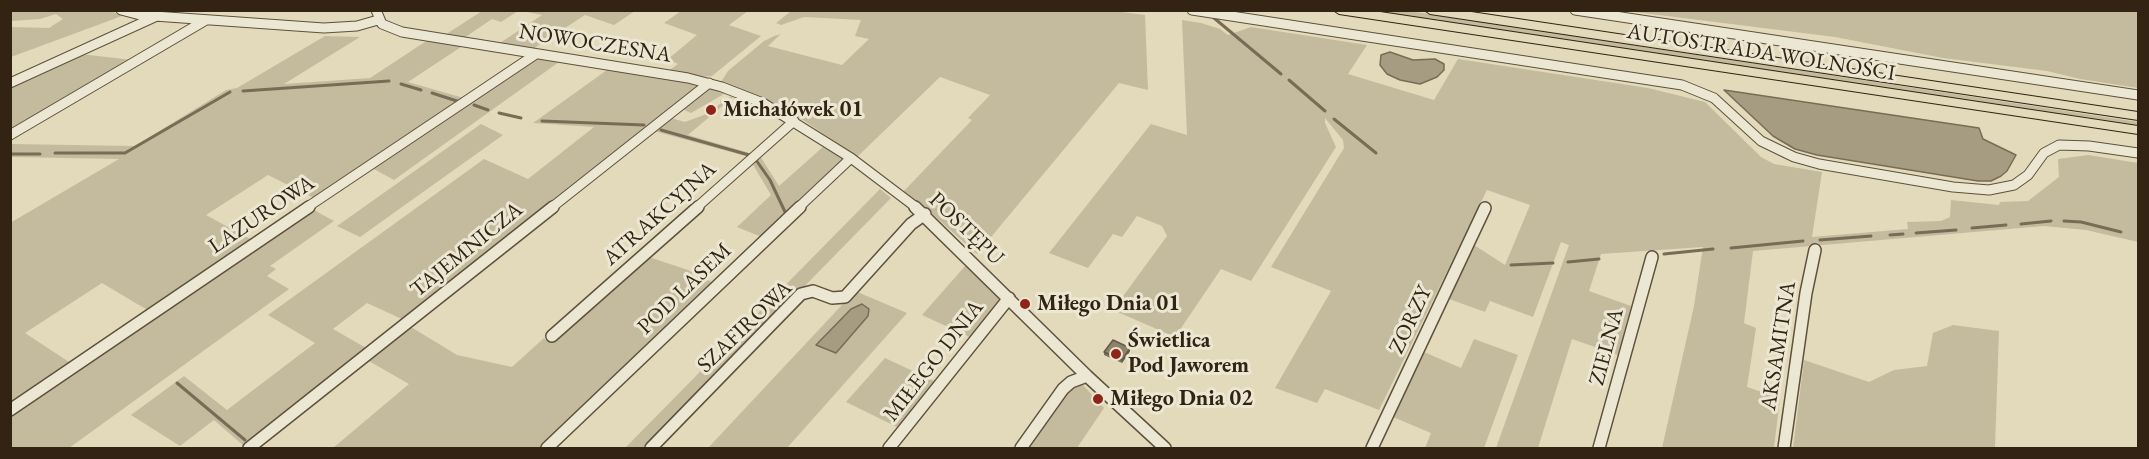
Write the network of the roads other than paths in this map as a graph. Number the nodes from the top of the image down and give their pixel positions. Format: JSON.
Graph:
{"nodes":[{"id":1,"x":121,"y":10,"type":"edge"},
{"id":2,"x":1192,"y":10,"type":"edge"},
{"id":3,"x":1339,"y":10,"type":"edge"},
{"id":4,"x":1430,"y":10,"type":"edge"},
{"id":5,"x":1575,"y":10,"type":"edge"},
{"id":6,"x":377,"y":15,"type":"edge"},
{"id":7,"x":157,"y":16,"type":"junction"},
{"id":8,"x":206,"y":20,"type":"junction"},
{"id":9,"x":536,"y":54,"type":"junction"},
{"id":10,"x":10,"y":83,"type":"edge"},
{"id":11,"x":708,"y":83,"type":"junction"},
{"id":12,"x":2139,"y":95,"type":"edge"},
{"id":13,"x":2139,"y":116,"type":"edge"},
{"id":14,"x":794,"y":121,"type":"junction"},
{"id":15,"x":2139,"y":130,"type":"edge"},
{"id":16,"x":10,"y":135,"type":"edge"},
{"id":17,"x":2139,"y":153,"type":"edge"},
{"id":18,"x":850,"y":158,"type":"junction"},
{"id":19,"x":1485,"y":208,"type":"dead end"},
{"id":20,"x":925,"y":214,"type":"junction"},
{"id":21,"x":1815,"y":250,"type":"dead end"},
{"id":22,"x":1652,"y":257,"type":"dead end"},
{"id":23,"x":1009,"y":298,"type":"junction"},
{"id":24,"x":552,"y":336,"type":"dead end"},
{"id":25,"x":1087,"y":376,"type":"junction"},
{"id":26,"x":10,"y":410,"type":"edge"},
{"id":27,"x":249,"y":448,"type":"edge"},
{"id":28,"x":546,"y":448,"type":"edge"},
{"id":29,"x":651,"y":448,"type":"edge"},
{"id":30,"x":890,"y":448,"type":"edge"},
{"id":31,"x":1021,"y":448,"type":"edge"},
{"id":32,"x":1165,"y":448,"type":"edge"},
{"id":33,"x":1372,"y":448,"type":"edge"},
{"id":34,"x":1599,"y":448,"type":"edge"},
{"id":35,"x":1784,"y":448,"type":"edge"}],
"edges":[{"from":1,"to":7,"type":"street","name":"NOWOCZESNA"},
{"from":2,"to":17,"type":"street"},
{"from":3,"to":15,"type":"highway","name":"AUTOSTRADA WOLNOŚCI"},
{"from":4,"to":13,"type":"highway","name":"AUTOSTRADA WOLNOŚCI"},
{"from":5,"to":12,"type":"street"},
{"from":6,"to":8,"type":"street","name":"NOWOCZESNA"},
{"from":6,"to":9,"type":"street","name":"NOWOCZESNA"},
{"from":7,"to":8,"type":"street","name":"NOWOCZESNA"},
{"from":7,"to":10,"type":"street"},
{"from":8,"to":16,"type":"street"},
{"from":9,"to":11,"type":"street","name":"NOWOCZESNA"},
{"from":9,"to":26,"type":"street","name":"LAZUROWA"},
{"from":11,"to":14,"type":"street","name":"POSTĘPU"},
{"from":11,"to":27,"type":"street","name":"TAJEMNICZA"},
{"from":14,"to":18,"type":"street","name":"POSTĘPU"},
{"from":14,"to":24,"type":"street","name":"ATRAKCYJNA"},
{"from":18,"to":20,"type":"street","name":"POSTĘPU"},
{"from":18,"to":28,"type":"street","name":"POD LASEM"},
{"from":19,"to":33,"type":"street","name":"ZORZY"},
{"from":20,"to":23,"type":"street","name":"POSTĘPU"},
{"from":20,"to":29,"type":"street","name":"SZAFIROWA"},
{"from":21,"to":35,"type":"street","name":"AKSAMITNA"},
{"from":22,"to":34,"type":"street","name":"ZIELNA"},
{"from":23,"to":25,"type":"street","name":"POSTĘPU"},
{"from":23,"to":30,"type":"street","name":"MIŁEGO DNIA"},
{"from":25,"to":31,"type":"street"},
{"from":25,"to":32,"type":"street","name":"POSTĘPU"}]}
